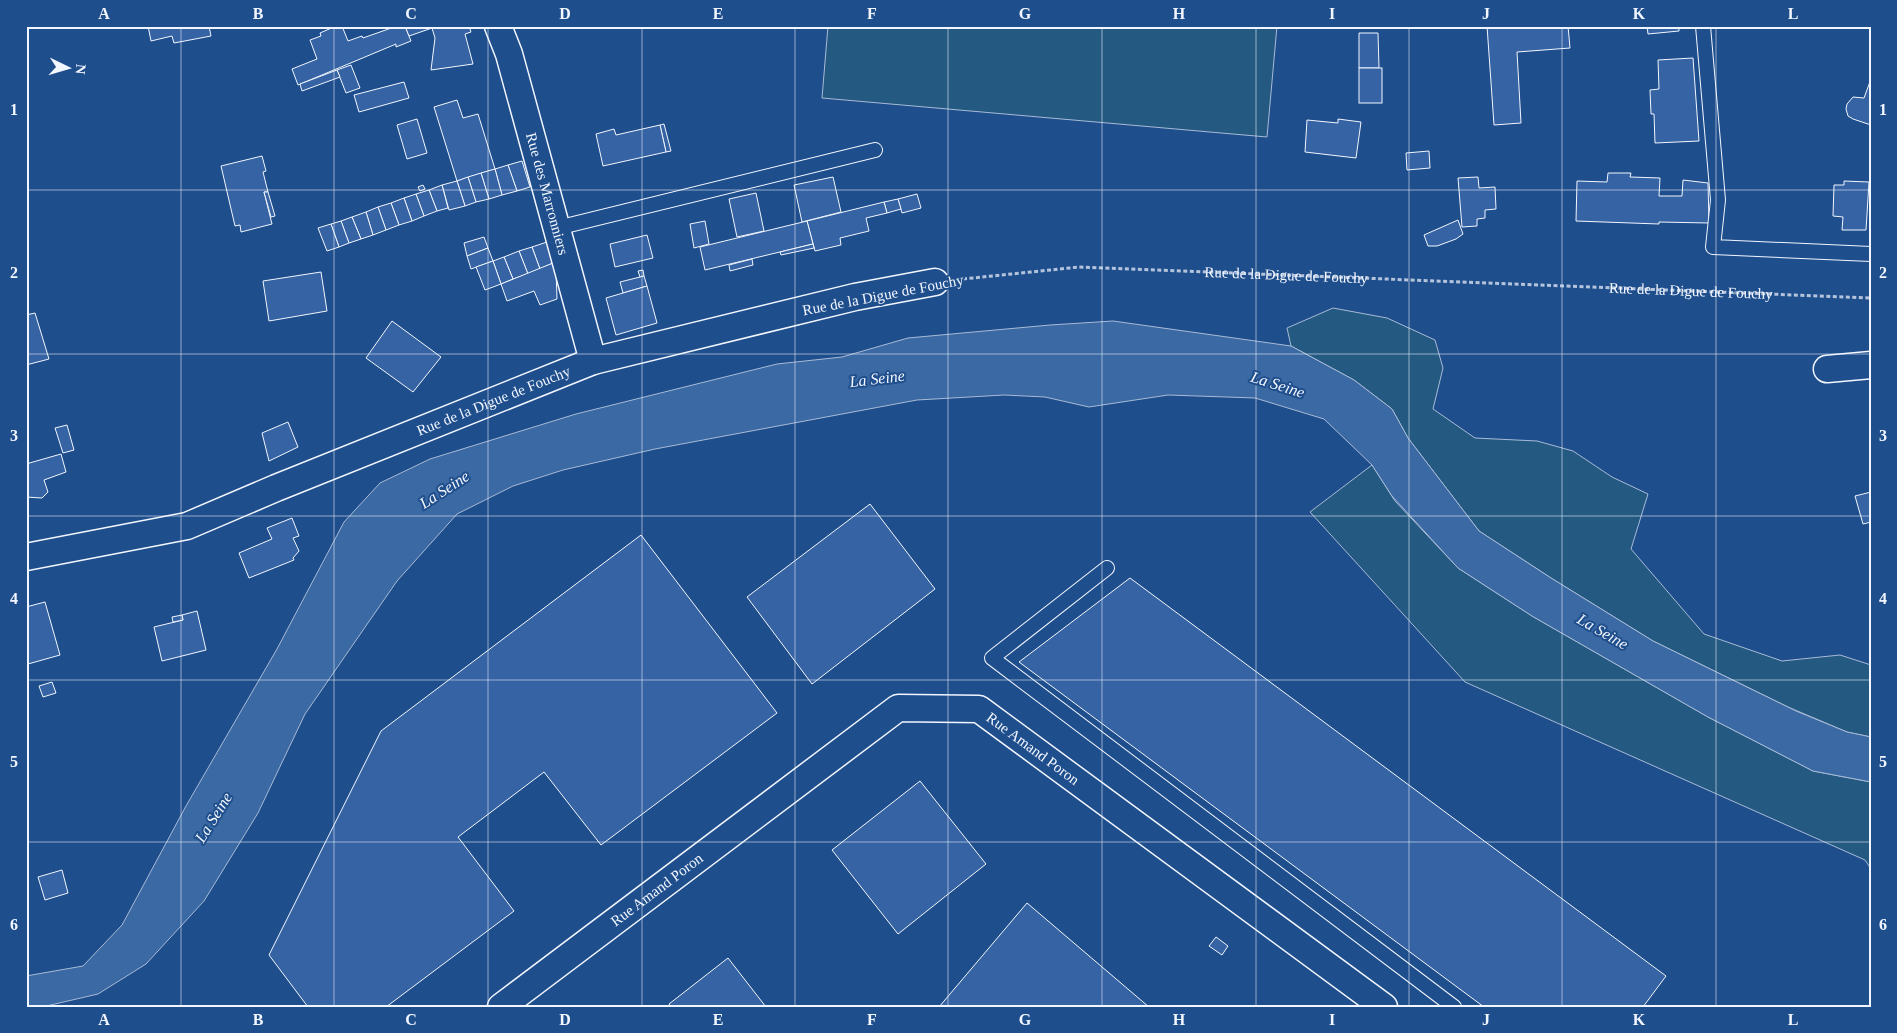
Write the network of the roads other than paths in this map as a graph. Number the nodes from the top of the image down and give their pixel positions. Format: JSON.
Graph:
{"nodes":[{"id":1,"x":498,"y":26,"type":"edge"},
{"id":2,"x":1703,"y":26,"type":"edge"},
{"id":3,"x":875,"y":150,"type":"dead end"},
{"id":4,"x":557,"y":228,"type":"junction"},
{"id":5,"x":1871,"y":254,"type":"edge"},
{"id":6,"x":935,"y":282,"type":"road end"},
{"id":7,"x":593,"y":361,"type":"junction"},
{"id":8,"x":1871,"y":365,"type":"edge"},
{"id":9,"x":1827,"y":369,"type":"dead end"},
{"id":10,"x":26,"y":557,"type":"edge"},
{"id":11,"x":1107,"y":568,"type":"dead end"},
{"id":12,"x":501,"y":1007,"type":"edge"},
{"id":13,"x":1384,"y":1007,"type":"edge"},
{"id":14,"x":1454,"y":1007,"type":"edge"}],
"edges":[{"from":1,"to":4,"type":"street","name":"Rue des Marronniers"},
{"from":2,"to":5,"type":"lane"},
{"from":3,"to":4,"type":"lane"},
{"from":4,"to":7,"type":"street","name":"Rue des Marronniers"},
{"from":6,"to":7,"type":"street","name":"Rue de la Digue de Fouchy"},
{"from":7,"to":10,"type":"street","name":"Rue de la Digue de Fouchy"},
{"from":8,"to":9,"type":"street"},
{"from":11,"to":14,"type":"lane"},
{"from":12,"to":13,"type":"street","name":"Rue Amand Poron"}]}
